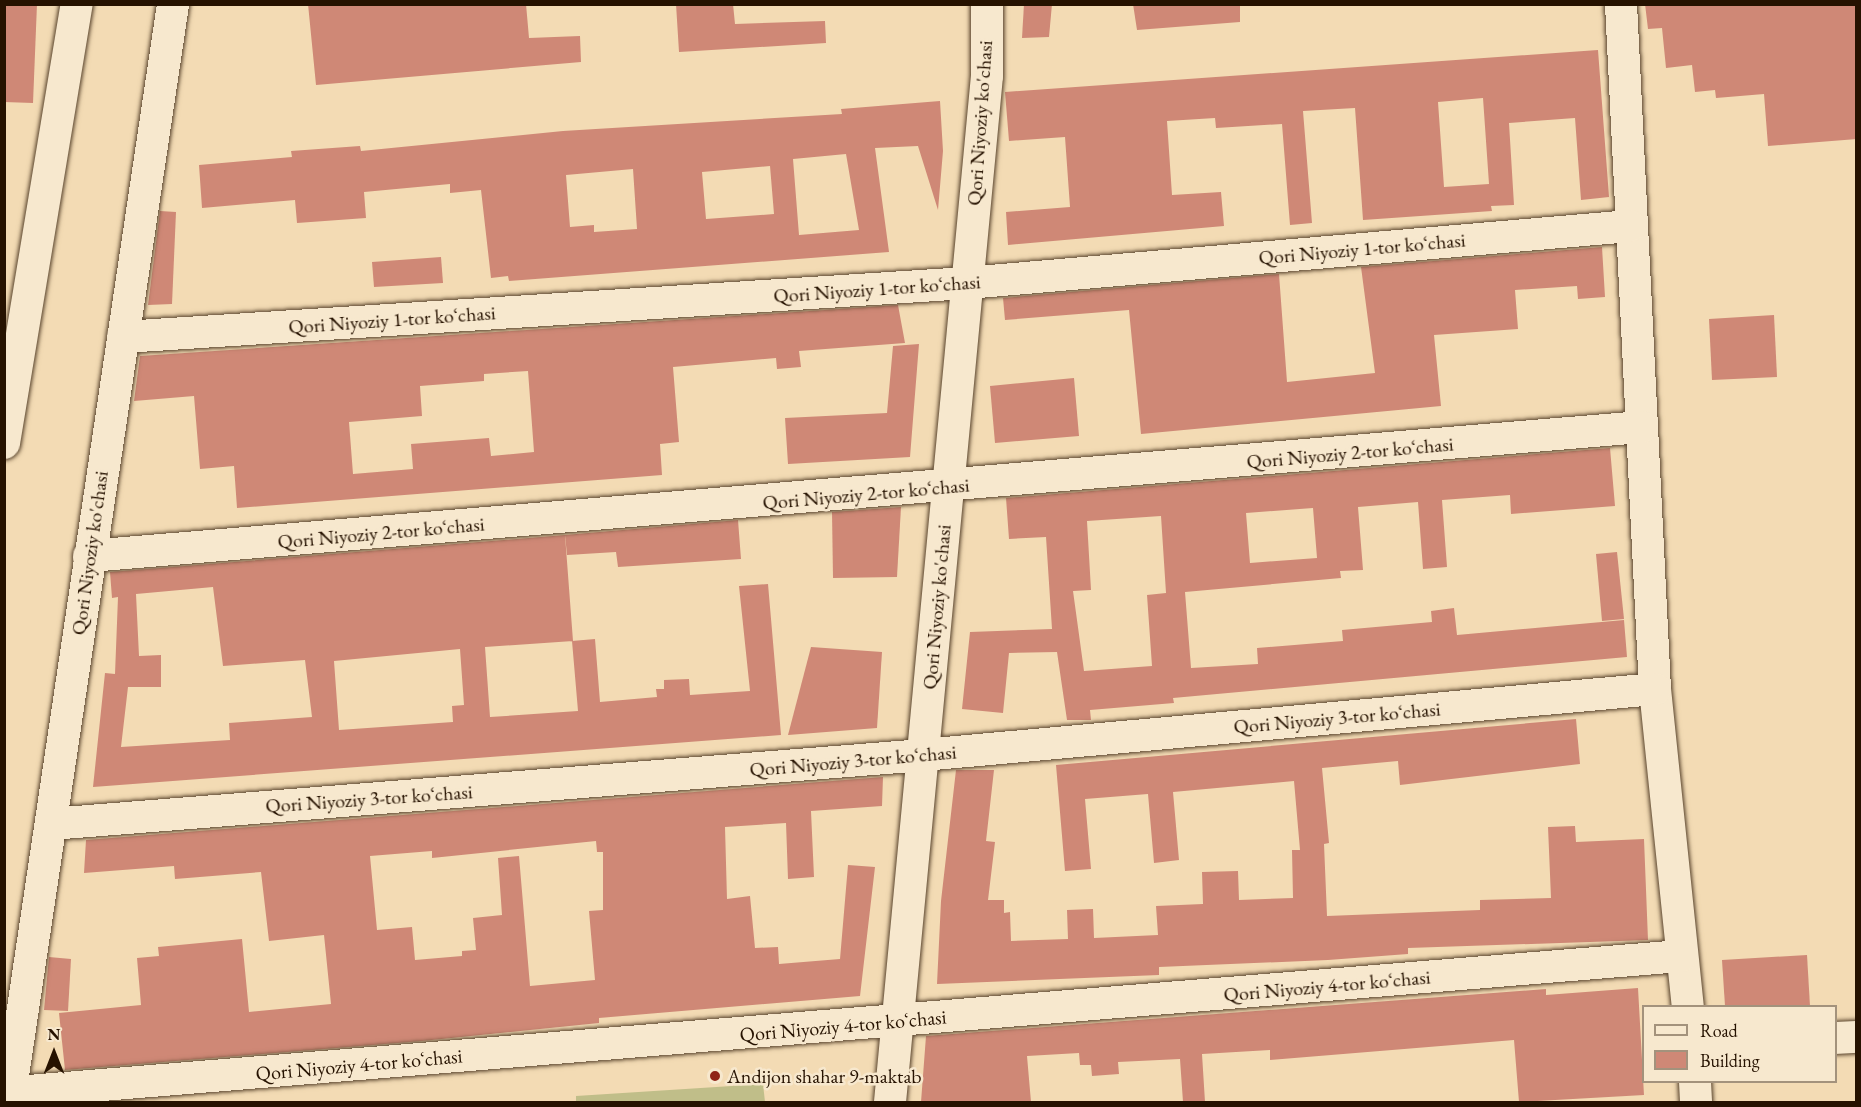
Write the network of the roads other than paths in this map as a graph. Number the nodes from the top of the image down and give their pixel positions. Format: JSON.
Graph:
{"nodes":[{"id":1,"x":78,"y":4,"type":"edge"},
{"id":2,"x":173,"y":4,"type":"edge"},
{"id":3,"x":987,"y":4,"type":"edge"},
{"id":4,"x":1621,"y":4,"type":"edge"},
{"id":5,"x":1630,"y":226,"type":"junction"},
{"id":6,"x":967,"y":283,"type":"junction"},
{"id":7,"x":123,"y":337,"type":"junction"},
{"id":8,"x":12,"y":341,"type":"edge"},
{"id":9,"x":1642,"y":427,"type":"junction"},
{"id":10,"x":4,"y":443,"type":"edge"},
{"id":11,"x":948,"y":488,"type":"junction"},
{"id":12,"x":89,"y":556,"type":"junction"},
{"id":13,"x":1655,"y":689,"type":"junction"},
{"id":14,"x":923,"y":755,"type":"junction"},
{"id":15,"x":51,"y":824,"type":"junction"},
{"id":16,"x":1681,"y":956,"type":"junction"},
{"id":17,"x":1688,"y":1005,"type":"edge"},
{"id":18,"x":897,"y":1022,"type":"junction"},
{"id":19,"x":1857,"y":1036,"type":"edge"},
{"id":20,"x":1837,"y":1038,"type":"edge"},
{"id":21,"x":1695,"y":1083,"type":"edge"},
{"id":22,"x":8,"y":1096,"type":"edge"},
{"id":23,"x":890,"y":1102,"type":"edge"},
{"id":24,"x":1696,"y":1102,"type":"edge"}],
"edges":[{"from":1,"to":8,"type":"street"},
{"from":2,"to":7,"type":"street","name":"Qori Niyoziy ko'chasi"},
{"from":3,"to":6,"type":"street","name":"Qori Niyoziy ko'chasi"},
{"from":4,"to":5,"type":"street"},
{"from":5,"to":6,"type":"street","name":"Qori Niyoziy 1-tor koʻchasi"},
{"from":5,"to":9,"type":"street"},
{"from":6,"to":7,"type":"street","name":"Qori Niyoziy 1-tor koʻchasi"},
{"from":6,"to":11,"type":"street","name":"Qori Niyoziy ko'chasi"},
{"from":7,"to":12,"type":"street","name":"Qori Niyoziy ko'chasi"},
{"from":8,"to":10,"type":"street"},
{"from":9,"to":11,"type":"street","name":"Qori Niyoziy 2-tor koʻchasi"},
{"from":9,"to":13,"type":"street"},
{"from":11,"to":12,"type":"street","name":"Qori Niyoziy 2-tor koʻchasi"},
{"from":11,"to":14,"type":"street","name":"Qori Niyoziy ko'chasi"},
{"from":12,"to":15,"type":"street","name":"Qori Niyoziy ko'chasi"},
{"from":13,"to":14,"type":"street","name":"Qori Niyoziy 3-tor koʻchasi"},
{"from":13,"to":16,"type":"street"},
{"from":14,"to":15,"type":"street","name":"Qori Niyoziy 3-tor koʻchasi"},
{"from":14,"to":18,"type":"street","name":"Qori Niyoziy ko'chasi"},
{"from":15,"to":22,"type":"street","name":"Qori Niyoziy ko'chasi"},
{"from":16,"to":17,"type":"street"},
{"from":16,"to":18,"type":"street","name":"Qori Niyoziy 4-tor koʻchasi"},
{"from":18,"to":22,"type":"street","name":"Qori Niyoziy 4-tor koʻchasi"},
{"from":18,"to":23,"type":"street","name":"Qori Niyoziy ko'chasi"},
{"from":19,"to":20,"type":"street"},
{"from":21,"to":24,"type":"street"}]}
